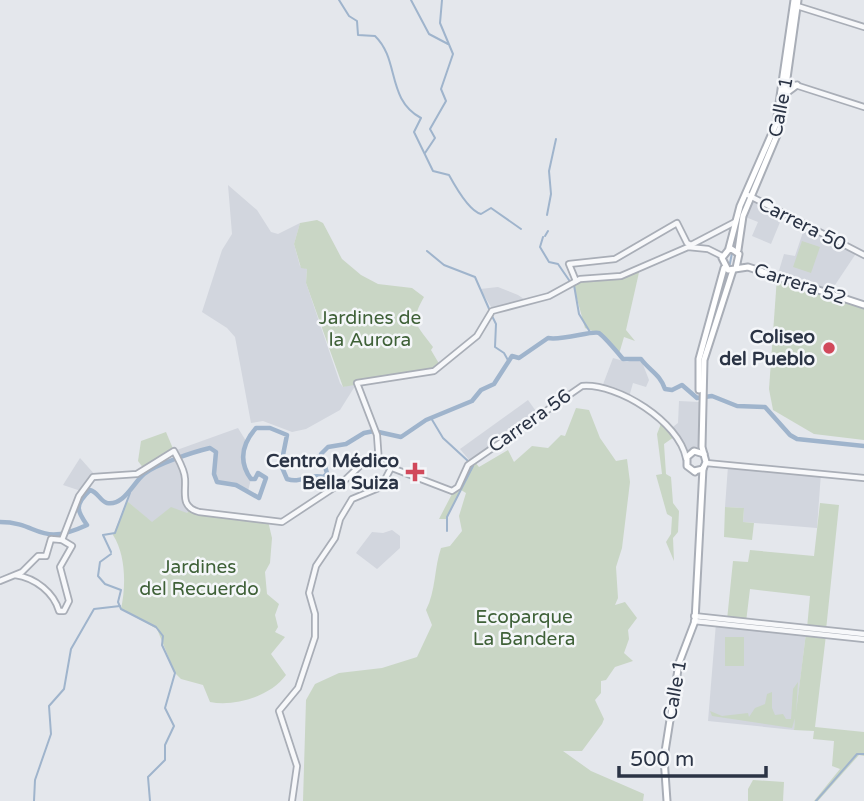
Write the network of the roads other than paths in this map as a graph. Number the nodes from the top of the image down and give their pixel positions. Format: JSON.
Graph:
{"nodes":[{"id":1,"x":795,"y":3,"type":"edge"},
{"id":2,"x":864,"y":26,"type":"edge"},
{"id":3,"x":784,"y":82,"type":"junction"},
{"id":4,"x":797,"y":85,"type":"junction"},
{"id":5,"x":785,"y":94,"type":"junction"},
{"id":6,"x":864,"y":107,"type":"edge"},
{"id":7,"x":749,"y":196,"type":"junction"},
{"id":8,"x":735,"y":222,"type":"junction"},
{"id":9,"x":692,"y":246,"type":"junction"},
{"id":10,"x":738,"y":250,"type":"junction"},
{"id":11,"x":725,"y":252,"type":"junction"},
{"id":12,"x":864,"y":254,"type":"edge"},
{"id":13,"x":740,"y":257,"type":"junction"},
{"id":14,"x":724,"y":268,"type":"junction"},
{"id":15,"x":752,"y":268,"type":"junction"},
{"id":16,"x":734,"y":269,"type":"junction"},
{"id":17,"x":576,"y":281,"type":"junction"},
{"id":18,"x":727,"y":284,"type":"junction"},
{"id":19,"x":864,"y":303,"type":"edge"},
{"id":20,"x":701,"y":394,"type":"junction"},
{"id":21,"x":683,"y":450,"type":"junction"},
{"id":22,"x":693,"y":452,"type":"junction"},
{"id":23,"x":704,"y":454,"type":"junction"},
{"id":24,"x":686,"y":459,"type":"junction"},
{"id":25,"x":379,"y":463,"type":"junction"},
{"id":26,"x":705,"y":466,"type":"junction"},
{"id":27,"x":391,"y":468,"type":"junction"},
{"id":28,"x":694,"y":471,"type":"junction"},
{"id":29,"x":864,"y":478,"type":"edge"},
{"id":30,"x":63,"y":537,"type":"junction"},
{"id":31,"x":15,"y":575,"type":"junction"},
{"id":32,"x":0,"y":581,"type":"edge"},
{"id":33,"x":694,"y":620,"type":"junction"},
{"id":34,"x":864,"y":637,"type":"edge"},
{"id":35,"x":292,"y":801,"type":"edge"},
{"id":36,"x":667,"y":801,"type":"edge"}],
"edges":[{"from":1,"to":2,"type":"street"},
{"from":1,"to":3,"type":"main road","name":"Calle 1"},
{"from":3,"to":4,"type":"street"},
{"from":3,"to":5,"type":"main road","name":"Calle 1"},
{"from":3,"to":7,"type":"main road","name":"Calle 1"},
{"from":4,"to":5,"type":"main road"},
{"from":4,"to":6,"type":"street"},
{"from":5,"to":7,"type":"main road","name":"Calle 1"},
{"from":7,"to":8,"type":"main road","name":"Calle 1"},
{"from":7,"to":10,"type":"main road","name":"Calle 1"},
{"from":7,"to":12,"type":"street","name":"Carrera 50"},
{"from":8,"to":9,"type":"street"},
{"from":8,"to":11,"type":"main road","name":"Calle 1"},
{"from":9,"to":11,"type":"street"},
{"from":9,"to":17,"type":"street"},
{"from":9,"to":17,"type":"street"},
{"from":10,"to":11,"type":"main road"},
{"from":10,"to":13,"type":"main road"},
{"from":11,"to":14,"type":"main road"},
{"from":13,"to":16,"type":"main road"},
{"from":13,"to":19,"type":"main road","name":"Carrera 52"},
{"from":14,"to":16,"type":"main road","name":"Carrera 52"},
{"from":14,"to":20,"type":"main road"},
{"from":15,"to":16,"type":"main road","name":"Carrera 52"},
{"from":15,"to":18,"type":"main road"},
{"from":15,"to":19,"type":"main road","name":"Carrera 52"},
{"from":16,"to":18,"type":"main road"},
{"from":17,"to":25,"type":"street"},
{"from":18,"to":20,"type":"main road"},
{"from":20,"to":22,"type":"main road"},
{"from":20,"to":23,"type":"main road"},
{"from":21,"to":22,"type":"street"},
{"from":21,"to":24,"type":"street","name":"Carrera 56"},
{"from":21,"to":27,"type":"street","name":"Carrera 56"},
{"from":22,"to":23,"type":"main road"},
{"from":22,"to":24,"type":"main road"},
{"from":23,"to":26,"type":"main road"},
{"from":24,"to":28,"type":"main road"},
{"from":25,"to":27,"type":"street"},
{"from":25,"to":30,"type":"street"},
{"from":26,"to":28,"type":"main road"},
{"from":26,"to":29,"type":"street"},
{"from":26,"to":33,"type":"main road","name":"Calle 1"},
{"from":27,"to":35,"type":"street"},
{"from":28,"to":33,"type":"main road","name":"Calle 1"},
{"from":30,"to":31,"type":"street"},
{"from":30,"to":31,"type":"street"},
{"from":31,"to":32,"type":"street"},
{"from":33,"to":34,"type":"street"},
{"from":33,"to":36,"type":"main road","name":"Calle 1"}]}
